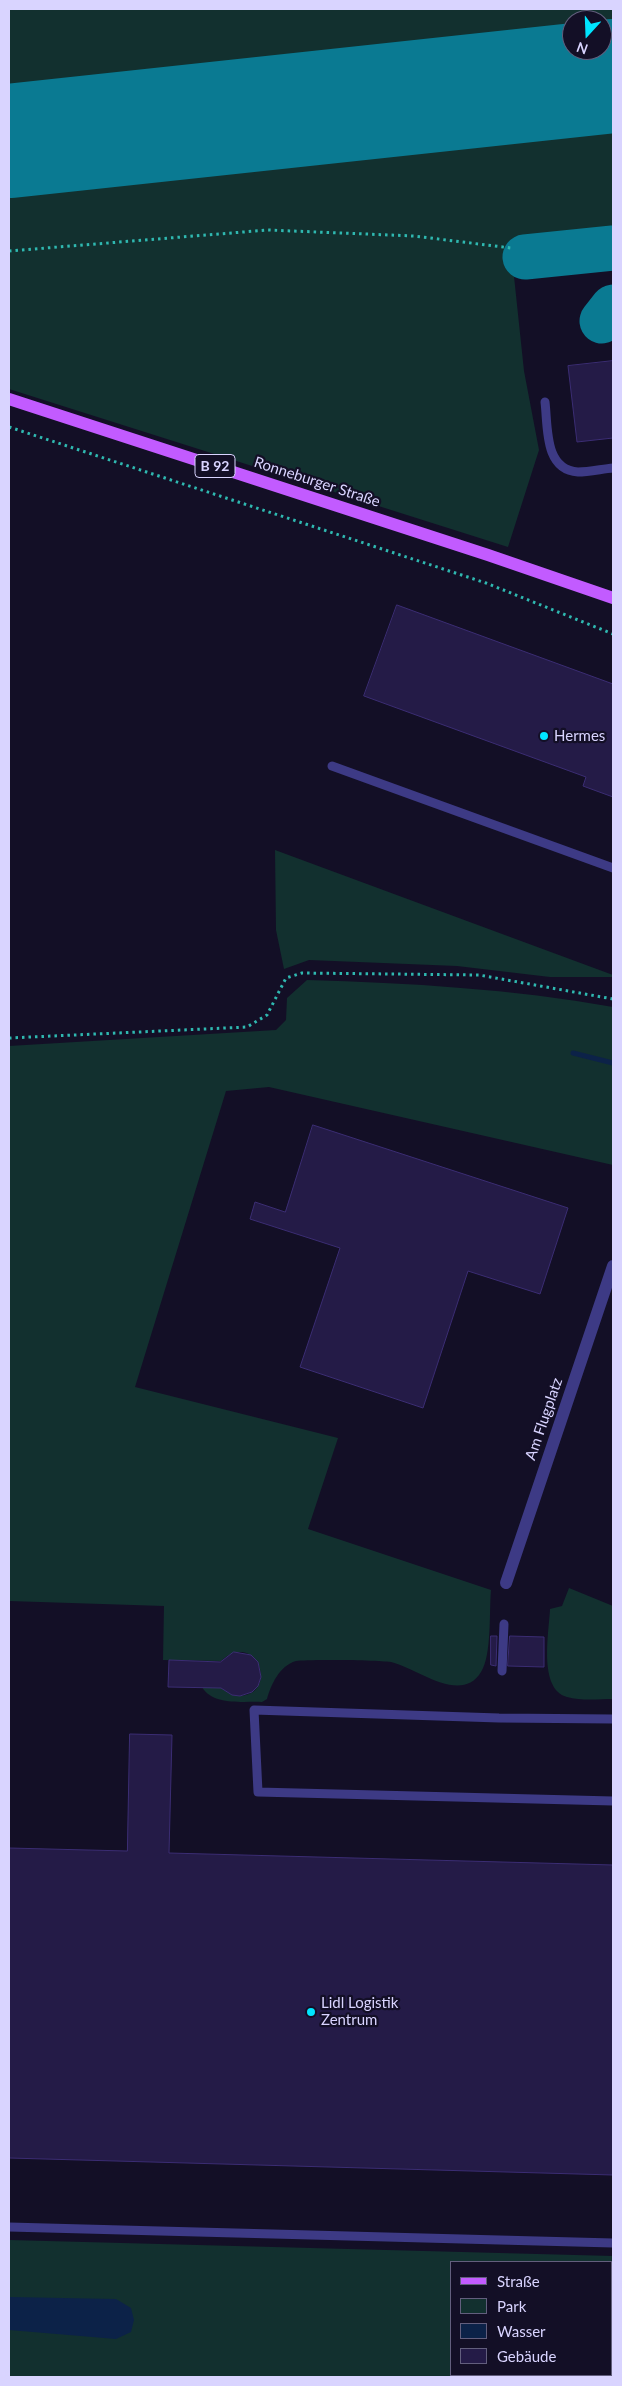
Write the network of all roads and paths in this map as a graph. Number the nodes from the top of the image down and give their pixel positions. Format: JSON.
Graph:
{"nodes":[{"id":1,"x":511,"y":248,"type":"dead end"},
{"id":2,"x":9,"y":251,"type":"edge"},
{"id":3,"x":9,"y":400,"type":"edge"},
{"id":4,"x":545,"y":402,"type":"dead end"},
{"id":5,"x":9,"y":427,"type":"edge"},
{"id":6,"x":613,"y":468,"type":"edge"},
{"id":7,"x":613,"y":598,"type":"edge"},
{"id":8,"x":613,"y":634,"type":"edge"},
{"id":9,"x":332,"y":766,"type":"dead end"},
{"id":10,"x":613,"y":868,"type":"edge"},
{"id":11,"x":613,"y":999,"type":"edge"},
{"id":12,"x":9,"y":1038,"type":"edge"},
{"id":13,"x":613,"y":1266,"type":"edge"},
{"id":14,"x":506,"y":1583,"type":"dead end"},
{"id":15,"x":504,"y":1624,"type":"dead end"},
{"id":16,"x":502,"y":1672,"type":"dead end"},
{"id":17,"x":613,"y":1719,"type":"edge"},
{"id":18,"x":613,"y":1801,"type":"edge"},
{"id":19,"x":9,"y":2228,"type":"edge"},
{"id":20,"x":613,"y":2243,"type":"edge"}],
"edges":[{"from":1,"to":2,"type":"path"},
{"from":3,"to":7,"type":"main road","name":"Ronneburger Straße","number":"B 92"},
{"from":4,"to":6,"type":"lane"},
{"from":5,"to":8,"type":"path"},
{"from":9,"to":10,"type":"lane"},
{"from":11,"to":12,"type":"path"},
{"from":13,"to":14,"type":"street","name":"Am Flugplatz"},
{"from":15,"to":16,"type":"lane"},
{"from":17,"to":18,"type":"lane"},
{"from":19,"to":20,"type":"lane"}]}
